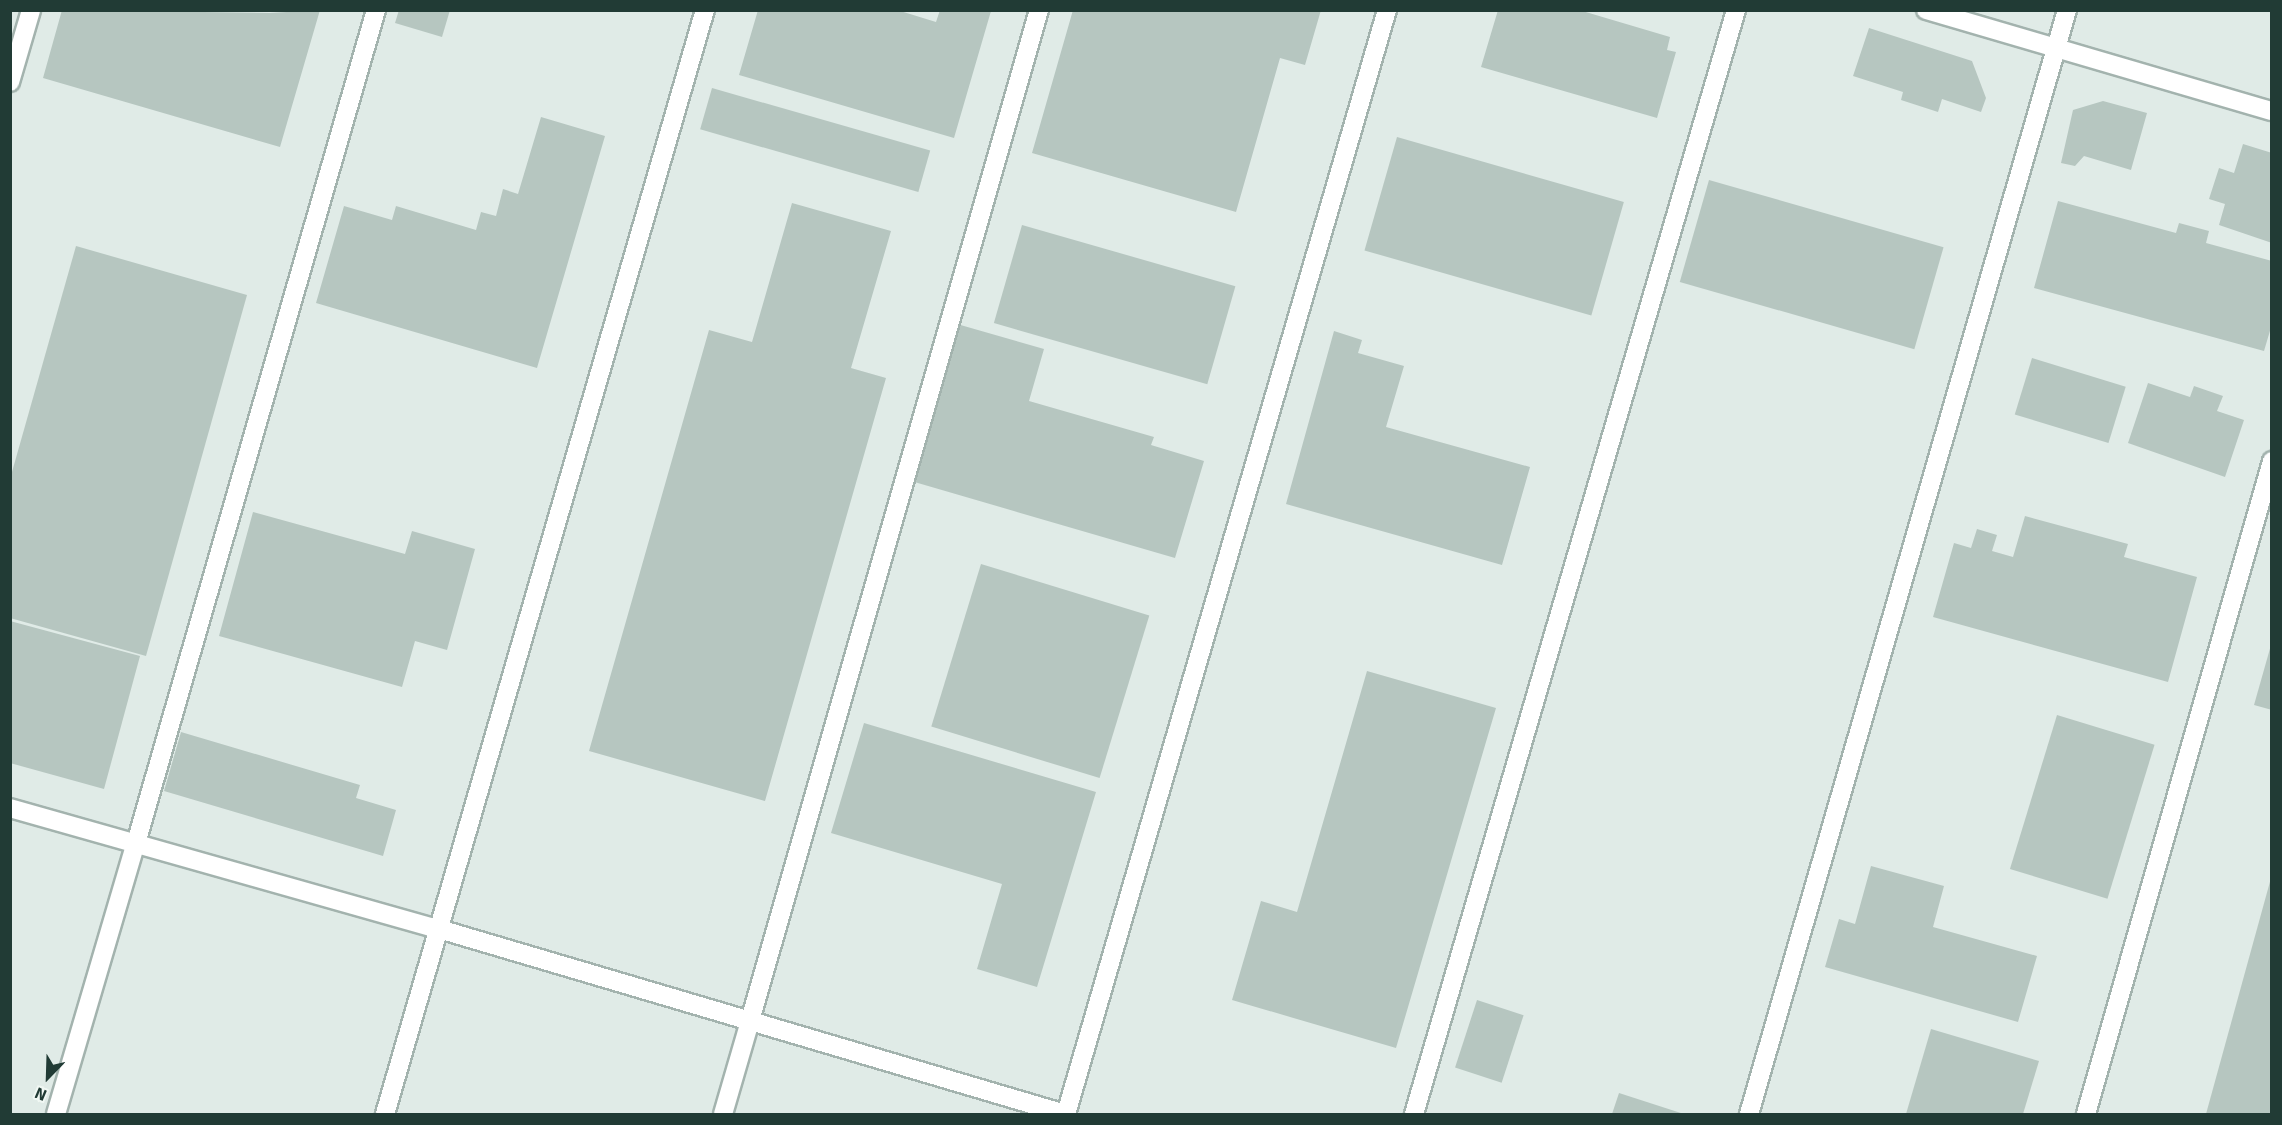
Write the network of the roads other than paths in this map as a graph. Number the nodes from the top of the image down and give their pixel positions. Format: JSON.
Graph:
{"nodes":[{"id":1,"x":31,"y":10,"type":"edge"},
{"id":2,"x":376,"y":10,"type":"edge"},
{"id":3,"x":705,"y":10,"type":"edge"},
{"id":4,"x":1039,"y":10,"type":"edge"},
{"id":5,"x":1387,"y":10,"type":"edge"},
{"id":6,"x":1736,"y":10,"type":"edge"},
{"id":7,"x":1926,"y":10,"type":"edge"},
{"id":8,"x":2067,"y":10,"type":"edge"},
{"id":9,"x":2056,"y":49,"type":"junction"},
{"id":10,"x":10,"y":82,"type":"edge"},
{"id":11,"x":2271,"y":111,"type":"edge"},
{"id":12,"x":2271,"y":461,"type":"edge"},
{"id":13,"x":10,"y":808,"type":"edge"},
{"id":14,"x":136,"y":843,"type":"junction"},
{"id":15,"x":439,"y":929,"type":"junction"},
{"id":16,"x":750,"y":1021,"type":"junction"},
{"id":17,"x":56,"y":1114,"type":"edge"},
{"id":18,"x":385,"y":1114,"type":"edge"},
{"id":19,"x":723,"y":1114,"type":"edge"},
{"id":20,"x":1066,"y":1114,"type":"edge"},
{"id":21,"x":1414,"y":1114,"type":"edge"},
{"id":22,"x":1749,"y":1114,"type":"edge"},
{"id":23,"x":2086,"y":1114,"type":"edge"}],
"edges":[{"from":1,"to":10,"type":"street"},
{"from":2,"to":14,"type":"street"},
{"from":3,"to":15,"type":"street"},
{"from":4,"to":16,"type":"street"},
{"from":5,"to":20,"type":"street"},
{"from":6,"to":21,"type":"street"},
{"from":7,"to":9,"type":"street"},
{"from":8,"to":9,"type":"street"},
{"from":9,"to":11,"type":"street"},
{"from":9,"to":22,"type":"street"},
{"from":12,"to":23,"type":"street"},
{"from":13,"to":14,"type":"street"},
{"from":14,"to":15,"type":"street"},
{"from":14,"to":17,"type":"street"},
{"from":15,"to":16,"type":"street"},
{"from":15,"to":18,"type":"street"},
{"from":16,"to":19,"type":"street"},
{"from":16,"to":20,"type":"street"}]}
